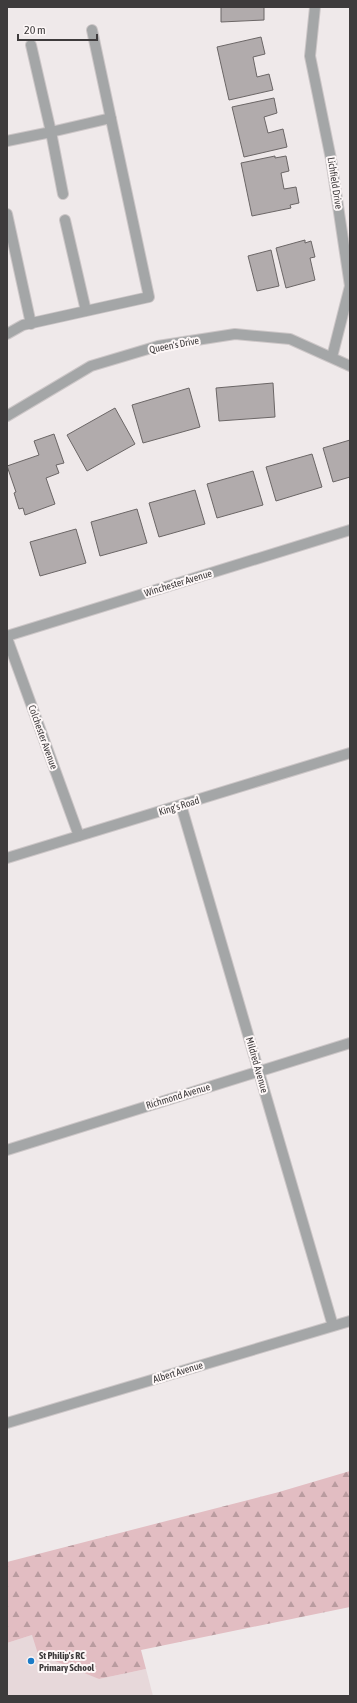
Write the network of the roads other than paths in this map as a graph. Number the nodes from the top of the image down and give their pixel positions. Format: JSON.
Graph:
{"nodes":[{"id":1,"x":315,"y":7,"type":"edge"},
{"id":2,"x":92,"y":30,"type":"dead end"},
{"id":3,"x":31,"y":45,"type":"dead end"},
{"id":4,"x":111,"y":118,"type":"junction"},
{"id":5,"x":51,"y":132,"type":"junction"},
{"id":6,"x":7,"y":141,"type":"edge"},
{"id":7,"x":63,"y":194,"type":"dead end"},
{"id":8,"x":7,"y":214,"type":"edge"},
{"id":9,"x":65,"y":220,"type":"dead end"},
{"id":10,"x":86,"y":311,"type":"junction"},
{"id":11,"x":31,"y":324,"type":"junction"},
{"id":12,"x":7,"y":334,"type":"edge"},
{"id":13,"x":332,"y":357,"type":"junction"},
{"id":14,"x":350,"y":366,"type":"edge"},
{"id":15,"x":7,"y":416,"type":"edge"},
{"id":16,"x":350,"y":530,"type":"edge"},
{"id":17,"x":7,"y":637,"type":"edge"},
{"id":18,"x":350,"y":753,"type":"edge"},
{"id":19,"x":181,"y":805,"type":"junction"},
{"id":20,"x":78,"y":836,"type":"junction"},
{"id":21,"x":7,"y":858,"type":"edge"},
{"id":22,"x":350,"y":1043,"type":"edge"},
{"id":23,"x":259,"y":1071,"type":"junction"},
{"id":24,"x":7,"y":1150,"type":"edge"},
{"id":25,"x":350,"y":1321,"type":"edge"},
{"id":26,"x":333,"y":1326,"type":"junction"},
{"id":27,"x":7,"y":1423,"type":"edge"}],
"edges":[{"from":1,"to":13,"type":"street","name":"Lichfield Drive"},
{"from":2,"to":4,"type":"street"},
{"from":3,"to":5,"type":"street"},
{"from":4,"to":5,"type":"street"},
{"from":4,"to":10,"type":"street"},
{"from":5,"to":6,"type":"street"},
{"from":5,"to":7,"type":"street"},
{"from":8,"to":11,"type":"street"},
{"from":9,"to":10,"type":"street"},
{"from":10,"to":11,"type":"street"},
{"from":11,"to":12,"type":"street"},
{"from":13,"to":14,"type":"street","name":"Queen's Drive"},
{"from":13,"to":15,"type":"street","name":"Queen's Drive"},
{"from":16,"to":17,"type":"street","name":"Winchester Avenue"},
{"from":17,"to":20,"type":"street","name":"Colchester Avenue"},
{"from":18,"to":19,"type":"street","name":"King's Road"},
{"from":19,"to":20,"type":"street","name":"King's Road"},
{"from":19,"to":23,"type":"street","name":"Mildred Avenue"},
{"from":20,"to":21,"type":"street","name":"King's Road"},
{"from":22,"to":23,"type":"street","name":"Richmond Avenue"},
{"from":23,"to":24,"type":"street","name":"Richmond Avenue"},
{"from":23,"to":26,"type":"street","name":"Mildred Avenue"},
{"from":25,"to":26,"type":"street","name":"Albert Avenue"},
{"from":26,"to":27,"type":"street","name":"Albert Avenue"}]}
